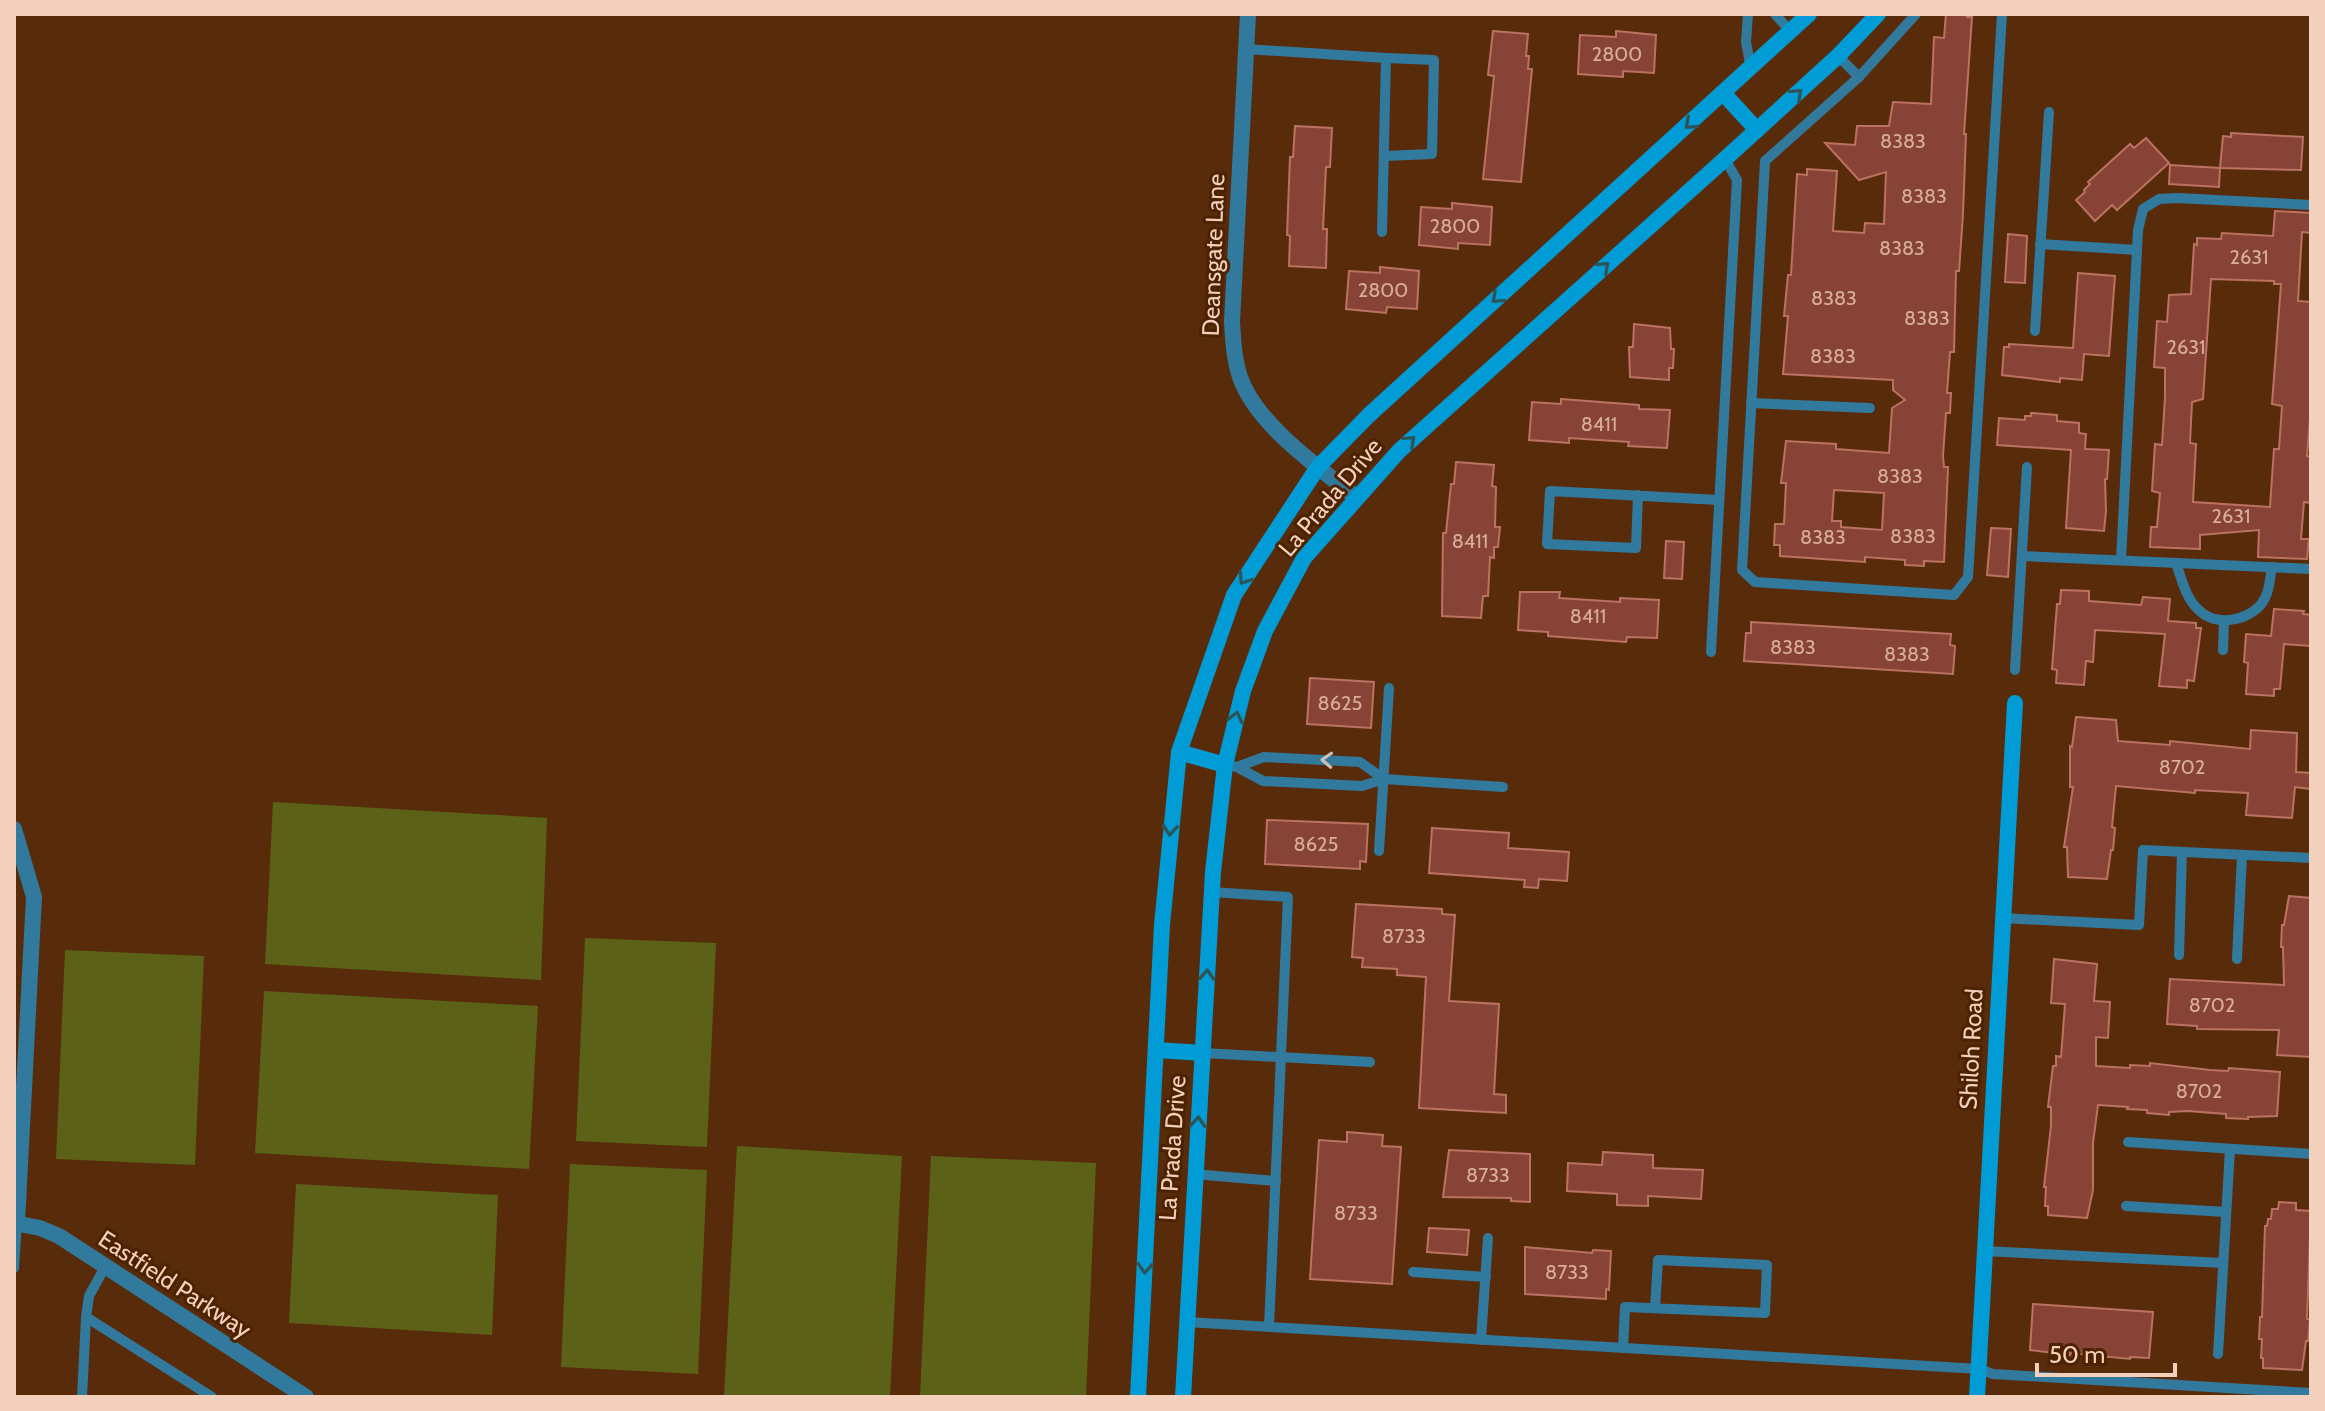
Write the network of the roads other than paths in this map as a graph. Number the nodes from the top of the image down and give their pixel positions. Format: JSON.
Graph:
{"nodes":[{"id":1,"x":1248,"y":14,"type":"edge"},
{"id":2,"x":1748,"y":14,"type":"edge"},
{"id":3,"x":1775,"y":14,"type":"edge"},
{"id":4,"x":1809,"y":14,"type":"edge"},
{"id":5,"x":1878,"y":14,"type":"edge"},
{"id":6,"x":1916,"y":14,"type":"edge"},
{"id":7,"x":2002,"y":14,"type":"edge"},
{"id":8,"x":1791,"y":32,"type":"junction"},
{"id":9,"x":1246,"y":49,"type":"junction"},
{"id":10,"x":1838,"y":56,"type":"junction"},
{"id":11,"x":1386,"y":58,"type":"junction"},
{"id":12,"x":1751,"y":69,"type":"junction"},
{"id":13,"x":1859,"y":77,"type":"junction"},
{"id":14,"x":1724,"y":94,"type":"junction"},
{"id":15,"x":2049,"y":112,"type":"dead end"},
{"id":16,"x":1757,"y":130,"type":"junction"},
{"id":17,"x":1384,"y":156,"type":"junction"},
{"id":18,"x":1725,"y":159,"type":"junction"},
{"id":19,"x":2311,"y":205,"type":"edge"},
{"id":20,"x":1382,"y":232,"type":"dead end"},
{"id":21,"x":2040,"y":244,"type":"junction"},
{"id":22,"x":2137,"y":250,"type":"junction"},
{"id":23,"x":2035,"y":331,"type":"dead end"},
{"id":24,"x":1751,"y":403,"type":"junction"},
{"id":25,"x":1870,"y":408,"type":"dead end"},
{"id":26,"x":1318,"y":467,"type":"junction"},
{"id":27,"x":2027,"y":467,"type":"dead end"},
{"id":28,"x":1638,"y":495,"type":"junction"},
{"id":29,"x":1356,"y":497,"type":"junction"},
{"id":30,"x":1719,"y":500,"type":"junction"},
{"id":31,"x":2022,"y":556,"type":"junction"},
{"id":32,"x":2121,"y":560,"type":"junction"},
{"id":33,"x":2176,"y":563,"type":"junction"},
{"id":34,"x":2272,"y":567,"type":"junction"},
{"id":35,"x":2311,"y":569,"type":"edge"},
{"id":36,"x":2224,"y":622,"type":"junction"},
{"id":37,"x":2223,"y":650,"type":"dead end"},
{"id":38,"x":1711,"y":652,"type":"dead end"},
{"id":39,"x":2015,"y":670,"type":"dead end"},
{"id":40,"x":1389,"y":688,"type":"dead end"},
{"id":41,"x":2015,"y":703,"type":"dead end"},
{"id":42,"x":1179,"y":752,"type":"junction"},
{"id":43,"x":1231,"y":766,"type":"junction"},
{"id":44,"x":1384,"y":779,"type":"junction"},
{"id":45,"x":1503,"y":787,"type":"dead end"},
{"id":46,"x":14,"y":829,"type":"edge"},
{"id":47,"x":1379,"y":851,"type":"dead end"},
{"id":48,"x":2182,"y":852,"type":"junction"},
{"id":49,"x":2242,"y":855,"type":"junction"},
{"id":50,"x":2311,"y":858,"type":"edge"},
{"id":51,"x":1211,"y":892,"type":"junction"},
{"id":52,"x":2002,"y":918,"type":"junction"},
{"id":53,"x":2179,"y":955,"type":"dead end"},
{"id":54,"x":2237,"y":959,"type":"dead end"},
{"id":55,"x":1156,"y":1050,"type":"junction"},
{"id":56,"x":1203,"y":1053,"type":"junction"},
{"id":57,"x":1281,"y":1057,"type":"junction"},
{"id":58,"x":1370,"y":1062,"type":"dead end"},
{"id":59,"x":2128,"y":1142,"type":"dead end"},
{"id":60,"x":2230,"y":1149,"type":"junction"},
{"id":61,"x":2311,"y":1154,"type":"edge"},
{"id":62,"x":1194,"y":1174,"type":"junction"},
{"id":63,"x":1276,"y":1181,"type":"junction"},
{"id":64,"x":2126,"y":1206,"type":"dead end"},
{"id":65,"x":2226,"y":1212,"type":"junction"},
{"id":66,"x":15,"y":1222,"type":"edge"},
{"id":67,"x":1488,"y":1238,"type":"dead end"},
{"id":68,"x":1984,"y":1251,"type":"junction"},
{"id":69,"x":2223,"y":1263,"type":"junction"},
{"id":70,"x":105,"y":1267,"type":"junction"},
{"id":71,"x":14,"y":1268,"type":"edge"},
{"id":72,"x":1413,"y":1272,"type":"dead end"},
{"id":73,"x":1486,"y":1277,"type":"junction"},
{"id":74,"x":1655,"y":1308,"type":"junction"},
{"id":75,"x":86,"y":1317,"type":"junction"},
{"id":76,"x":1186,"y":1322,"type":"junction"},
{"id":77,"x":1269,"y":1327,"type":"junction"},
{"id":78,"x":1481,"y":1340,"type":"junction"},
{"id":79,"x":1623,"y":1348,"type":"junction"},
{"id":80,"x":2218,"y":1354,"type":"dead end"},
{"id":81,"x":1979,"y":1369,"type":"junction"},
{"id":82,"x":2311,"y":1393,"type":"edge"},
{"id":83,"x":82,"y":1397,"type":"edge"},
{"id":84,"x":212,"y":1397,"type":"edge"},
{"id":85,"x":306,"y":1397,"type":"edge"},
{"id":86,"x":1138,"y":1397,"type":"edge"},
{"id":87,"x":1183,"y":1397,"type":"edge"},
{"id":88,"x":1977,"y":1397,"type":"edge"}],
"edges":[{"from":1,"to":9,"type":"street","name":"Deansgate Lane"},
{"from":2,"to":12,"type":"lane"},
{"from":3,"to":8,"type":"lane"},
{"from":4,"to":8,"type":"main road","name":"La Prada Drive"},
{"from":5,"to":10,"type":"main road","name":"La Prada Drive"},
{"from":6,"to":13,"type":"lane"},
{"from":7,"to":24,"type":"lane"},
{"from":8,"to":12,"type":"main road","name":"La Prada Drive"},
{"from":9,"to":11,"type":"lane"},
{"from":9,"to":26,"type":"street","name":"Deansgate Lane"},
{"from":10,"to":13,"type":"lane"},
{"from":16,"to":10,"type":"main road","name":"La Prada Drive","one_way":true},
{"from":11,"to":17,"type":"lane"},
{"from":11,"to":17,"type":"lane"},
{"from":12,"to":14,"type":"main road","name":"La Prada Drive"},
{"from":13,"to":24,"type":"lane"},
{"from":14,"to":16,"type":"main road"},
{"from":14,"to":26,"type":"main road","name":"La Prada Drive","one_way":true},
{"from":15,"to":21,"type":"lane"},
{"from":16,"to":18,"type":"main road","name":"La Prada Drive"},
{"from":17,"to":20,"type":"lane"},
{"from":29,"to":18,"type":"main road","name":"La Prada Drive","one_way":true},
{"from":18,"to":30,"type":"lane"},
{"from":19,"to":22,"type":"lane"},
{"from":21,"to":22,"type":"lane"},
{"from":21,"to":23,"type":"lane"},
{"from":22,"to":32,"type":"lane"},
{"from":24,"to":25,"type":"lane"},
{"from":26,"to":29,"type":"street","name":"Deansgate Lane"},
{"from":26,"to":42,"type":"main road","name":"La Prada Drive","one_way":true},
{"from":27,"to":31,"type":"lane"},
{"from":28,"to":28,"type":"lane"},
{"from":28,"to":30,"type":"lane"},
{"from":43,"to":29,"type":"main road","name":"La Prada Drive","one_way":true},
{"from":30,"to":38,"type":"lane"},
{"from":31,"to":32,"type":"lane"},
{"from":31,"to":39,"type":"lane"},
{"from":32,"to":33,"type":"lane"},
{"from":33,"to":34,"type":"lane"},
{"from":33,"to":36,"type":"lane"},
{"from":34,"to":35,"type":"lane"},
{"from":34,"to":36,"type":"lane"},
{"from":36,"to":37,"type":"lane"},
{"from":40,"to":44,"type":"lane"},
{"from":41,"to":52,"type":"main road","name":"Shiloh Road"},
{"from":42,"to":43,"type":"main road"},
{"from":42,"to":55,"type":"main road","name":"La Prada Drive","one_way":true},
{"from":43,"to":44,"type":"lane"},
{"from":44,"to":43,"type":"lane","one_way":true},
{"from":43,"to":51,"type":"main road","name":"La Prada Drive"},
{"from":44,"to":45,"type":"lane"},
{"from":44,"to":47,"type":"lane"},
{"from":46,"to":66,"type":"street"},
{"from":48,"to":49,"type":"lane"},
{"from":48,"to":52,"type":"lane"},
{"from":48,"to":53,"type":"lane"},
{"from":49,"to":50,"type":"lane"},
{"from":49,"to":54,"type":"lane"},
{"from":56,"to":51,"type":"main road","name":"La Prada Drive","one_way":true},
{"from":51,"to":57,"type":"lane"},
{"from":52,"to":68,"type":"main road","name":"Shiloh Road"},
{"from":55,"to":56,"type":"main road"},
{"from":55,"to":86,"type":"main road","name":"La Prada Drive","one_way":true},
{"from":56,"to":57,"type":"lane"},
{"from":62,"to":56,"type":"main road","name":"La Prada Drive","one_way":true},
{"from":57,"to":58,"type":"lane"},
{"from":57,"to":63,"type":"lane"},
{"from":59,"to":60,"type":"lane"},
{"from":60,"to":61,"type":"lane"},
{"from":60,"to":65,"type":"lane"},
{"from":62,"to":63,"type":"lane"},
{"from":62,"to":76,"type":"main road","name":"La Prada Drive"},
{"from":63,"to":77,"type":"lane"},
{"from":64,"to":65,"type":"lane"},
{"from":65,"to":69,"type":"lane"},
{"from":66,"to":70,"type":"street","name":"Eastfield Parkway"},
{"from":66,"to":71,"type":"lane"},
{"from":67,"to":73,"type":"lane"},
{"from":68,"to":69,"type":"lane"},
{"from":68,"to":81,"type":"main road","name":"Shiloh Road"},
{"from":69,"to":80,"type":"lane"},
{"from":70,"to":75,"type":"lane"},
{"from":70,"to":85,"type":"street","name":"Eastfield Parkway"},
{"from":72,"to":73,"type":"lane"},
{"from":73,"to":78,"type":"lane"},
{"from":74,"to":74,"type":"lane"},
{"from":74,"to":79,"type":"lane"},
{"from":75,"to":83,"type":"lane"},
{"from":75,"to":84,"type":"lane"},
{"from":76,"to":77,"type":"lane"},
{"from":76,"to":87,"type":"main road","name":"La Prada Drive"},
{"from":77,"to":78,"type":"lane"},
{"from":78,"to":79,"type":"lane"},
{"from":79,"to":81,"type":"lane"},
{"from":81,"to":82,"type":"lane"},
{"from":81,"to":88,"type":"main road","name":"Shiloh Road"}]}
